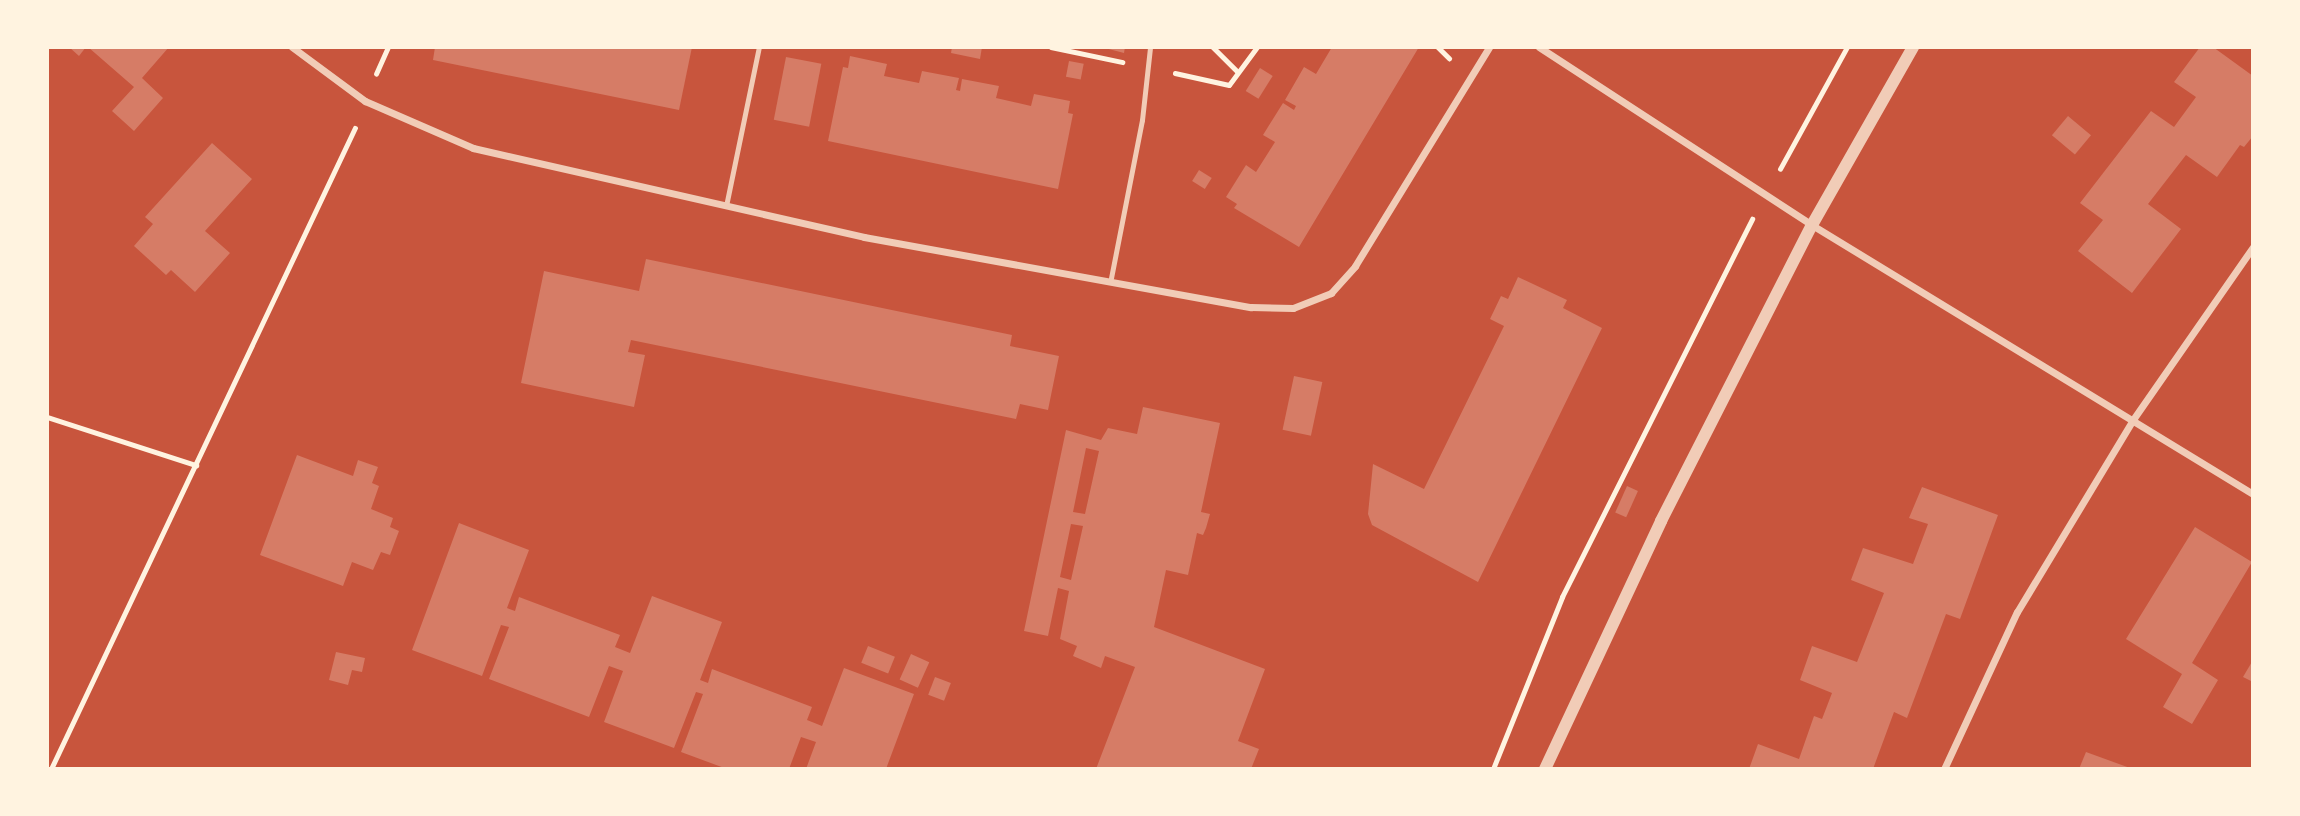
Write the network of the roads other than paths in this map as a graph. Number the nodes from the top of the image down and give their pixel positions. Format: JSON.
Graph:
{"nodes":[{"id":1,"x":292,"y":47,"type":"edge"},
{"id":2,"x":759,"y":47,"type":"edge"},
{"id":3,"x":1150,"y":47,"type":"edge"},
{"id":4,"x":1489,"y":47,"type":"edge"},
{"id":5,"x":1539,"y":47,"type":"edge"},
{"id":6,"x":1913,"y":47,"type":"edge"},
{"id":7,"x":726,"y":206,"type":"junction"},
{"id":8,"x":1812,"y":225,"type":"junction"},
{"id":9,"x":2253,"y":247,"type":"edge"},
{"id":10,"x":1111,"y":278,"type":"junction"},
{"id":11,"x":2132,"y":421,"type":"junction"},
{"id":12,"x":2253,"y":494,"type":"edge"},
{"id":13,"x":1545,"y":769,"type":"edge"},
{"id":14,"x":1944,"y":769,"type":"edge"}],
"edges":[{"from":1,"to":7,"type":"street"},
{"from":2,"to":7,"type":"lane"},
{"from":3,"to":10,"type":"lane"},
{"from":4,"to":10,"type":"street"},
{"from":5,"to":8,"type":"street"},
{"from":6,"to":8,"type":"street"},
{"from":7,"to":10,"type":"street"},
{"from":8,"to":11,"type":"street"},
{"from":8,"to":13,"type":"street"},
{"from":9,"to":11,"type":"street"},
{"from":11,"to":12,"type":"street"},
{"from":11,"to":14,"type":"street"}]}
